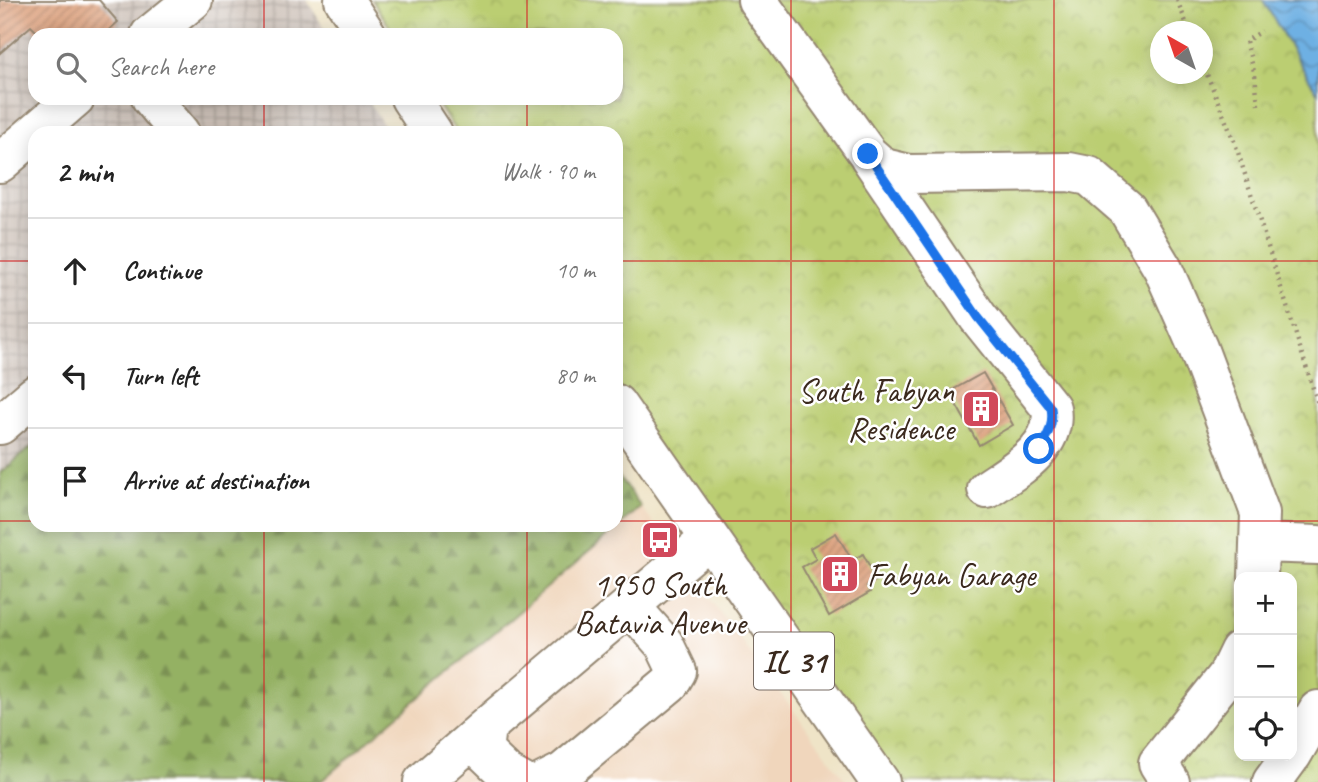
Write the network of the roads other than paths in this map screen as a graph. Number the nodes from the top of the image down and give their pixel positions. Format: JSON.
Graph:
{"nodes":[{"id":1,"x":193,"y":0,"type":"edge"},
{"id":2,"x":344,"y":0,"type":"edge"},
{"id":3,"x":757,"y":0,"type":"edge"},
{"id":4,"x":159,"y":28,"type":"edge"},
{"id":5,"x":362,"y":28,"type":"edge"},
{"id":6,"x":67,"y":105,"type":"edge"},
{"id":7,"x":157,"y":105,"type":"edge"},
{"id":8,"x":415,"y":105,"type":"edge"},
{"id":9,"x":43,"y":126,"type":"edge"},
{"id":10,"x":174,"y":126,"type":"edge"},
{"id":11,"x":428,"y":126,"type":"edge"},
{"id":12,"x":28,"y":139,"type":"edge"},
{"id":13,"x":868,"y":154,"type":"junction"},
{"id":14,"x":0,"y":163,"type":"edge"},
{"id":15,"x":28,"y":401,"type":"edge"},
{"id":16,"x":623,"y":414,"type":"edge"},
{"id":17,"x":0,"y":425,"type":"edge"},
{"id":18,"x":987,"y":489,"type":"dead end"},
{"id":19,"x":708,"y":540,"type":"junction"},
{"id":20,"x":1318,"y":545,"type":"edge"},
{"id":21,"x":1260,"y":560,"type":"edge"},
{"id":22,"x":630,"y":606,"type":"junction"},
{"id":23,"x":1234,"y":661,"type":"edge"},
{"id":24,"x":1318,"y":710,"type":"edge"},
{"id":25,"x":486,"y":727,"type":"junction"},
{"id":26,"x":1297,"y":746,"type":"edge"},
{"id":27,"x":1288,"y":761,"type":"edge"},
{"id":28,"x":424,"y":782,"type":"edge"},
{"id":29,"x":522,"y":782,"type":"edge"},
{"id":30,"x":543,"y":782,"type":"edge"},
{"id":31,"x":880,"y":782,"type":"edge"},
{"id":32,"x":1170,"y":782,"type":"edge"},
{"id":33,"x":1272,"y":782,"type":"edge"}],
"edges":[{"from":1,"to":4,"type":"main road"},
{"from":2,"to":5,"type":"main road"},
{"from":3,"to":13,"type":"main road"},
{"from":6,"to":9,"type":"main road"},
{"from":7,"to":10,"type":"main road"},
{"from":8,"to":11,"type":"main road"},
{"from":12,"to":14,"type":"main road"},
{"from":13,"to":18,"type":"main road"},
{"from":13,"to":21,"type":"main road"},
{"from":15,"to":17,"type":"main road"},
{"from":16,"to":19,"type":"main road","number":"IL 31"},
{"from":19,"to":22,"type":"main road"},
{"from":19,"to":31,"type":"main road","number":"IL 31"},
{"from":20,"to":21,"type":"main road"},
{"from":22,"to":25,"type":"main road"},
{"from":22,"to":30,"type":"main road"},
{"from":23,"to":32,"type":"main road"},
{"from":24,"to":26,"type":"main road"},
{"from":25,"to":28,"type":"main road"},
{"from":25,"to":29,"type":"main road"},
{"from":27,"to":33,"type":"main road"}]}
